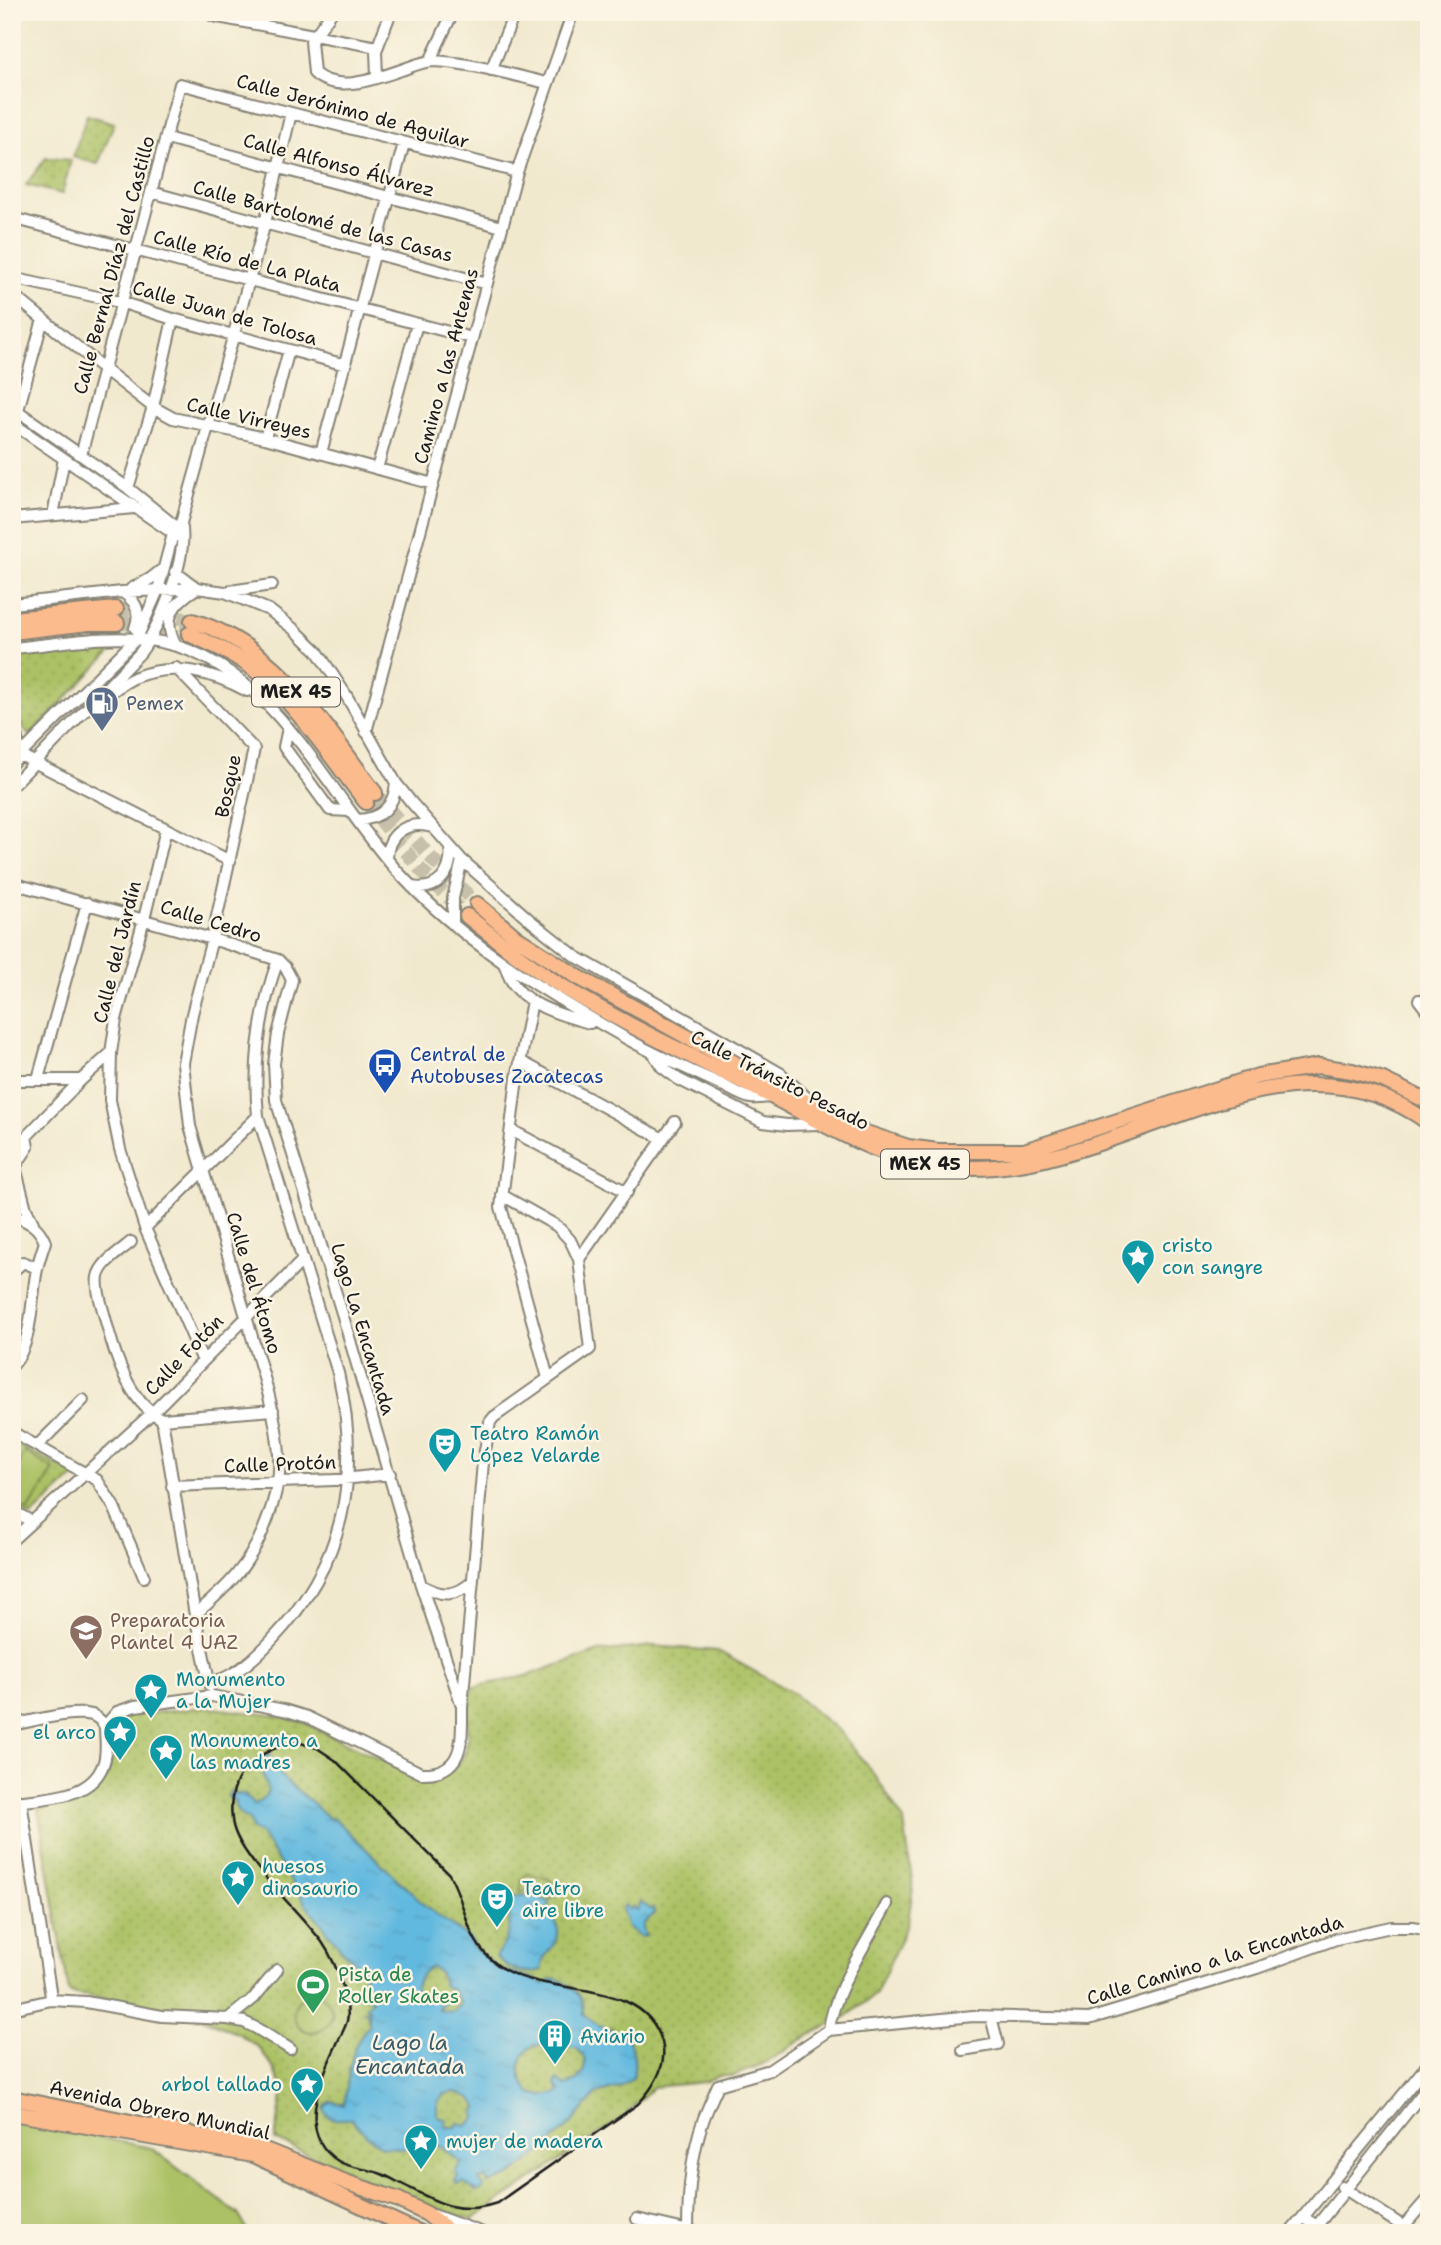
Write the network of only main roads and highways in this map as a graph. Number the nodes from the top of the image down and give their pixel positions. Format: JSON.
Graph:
{"nodes":[{"id":1,"x":12,"y":620,"type":"edge"},
{"id":2,"x":191,"y":627,"type":"tunnel mouth"},
{"id":3,"x":12,"y":632,"type":"edge"},
{"id":4,"x":370,"y":797,"type":"tunnel mouth"},
{"id":5,"x":477,"y":904,"type":"tunnel mouth"},
{"id":6,"x":467,"y":916,"type":"tunnel mouth"},
{"id":7,"x":1429,"y":1102,"type":"edge"},
{"id":8,"x":1429,"y":1122,"type":"edge"},
{"id":9,"x":12,"y":2098,"type":"edge"},
{"id":10,"x":12,"y":2113,"type":"edge"},
{"id":11,"x":420,"y":2233,"type":"edge"},
{"id":12,"x":450,"y":2233,"type":"edge"}],
"edges":[{"from":1,"to":3,"type":"main road"},
{"from":2,"to":4,"type":"main road","number":"MEX 45"},
{"from":5,"to":7,"type":"main road","name":"Calle Tránsito Pesado","number":"MEX 45"},
{"from":6,"to":8,"type":"main road","name":"Calle Tránsito Pesado","number":"MEX 45"},
{"from":9,"to":12,"type":"main road","name":"Avenida Obrero Mundial"},
{"from":10,"to":11,"type":"main road","name":"Avenida Obrero Mundial"}]}
